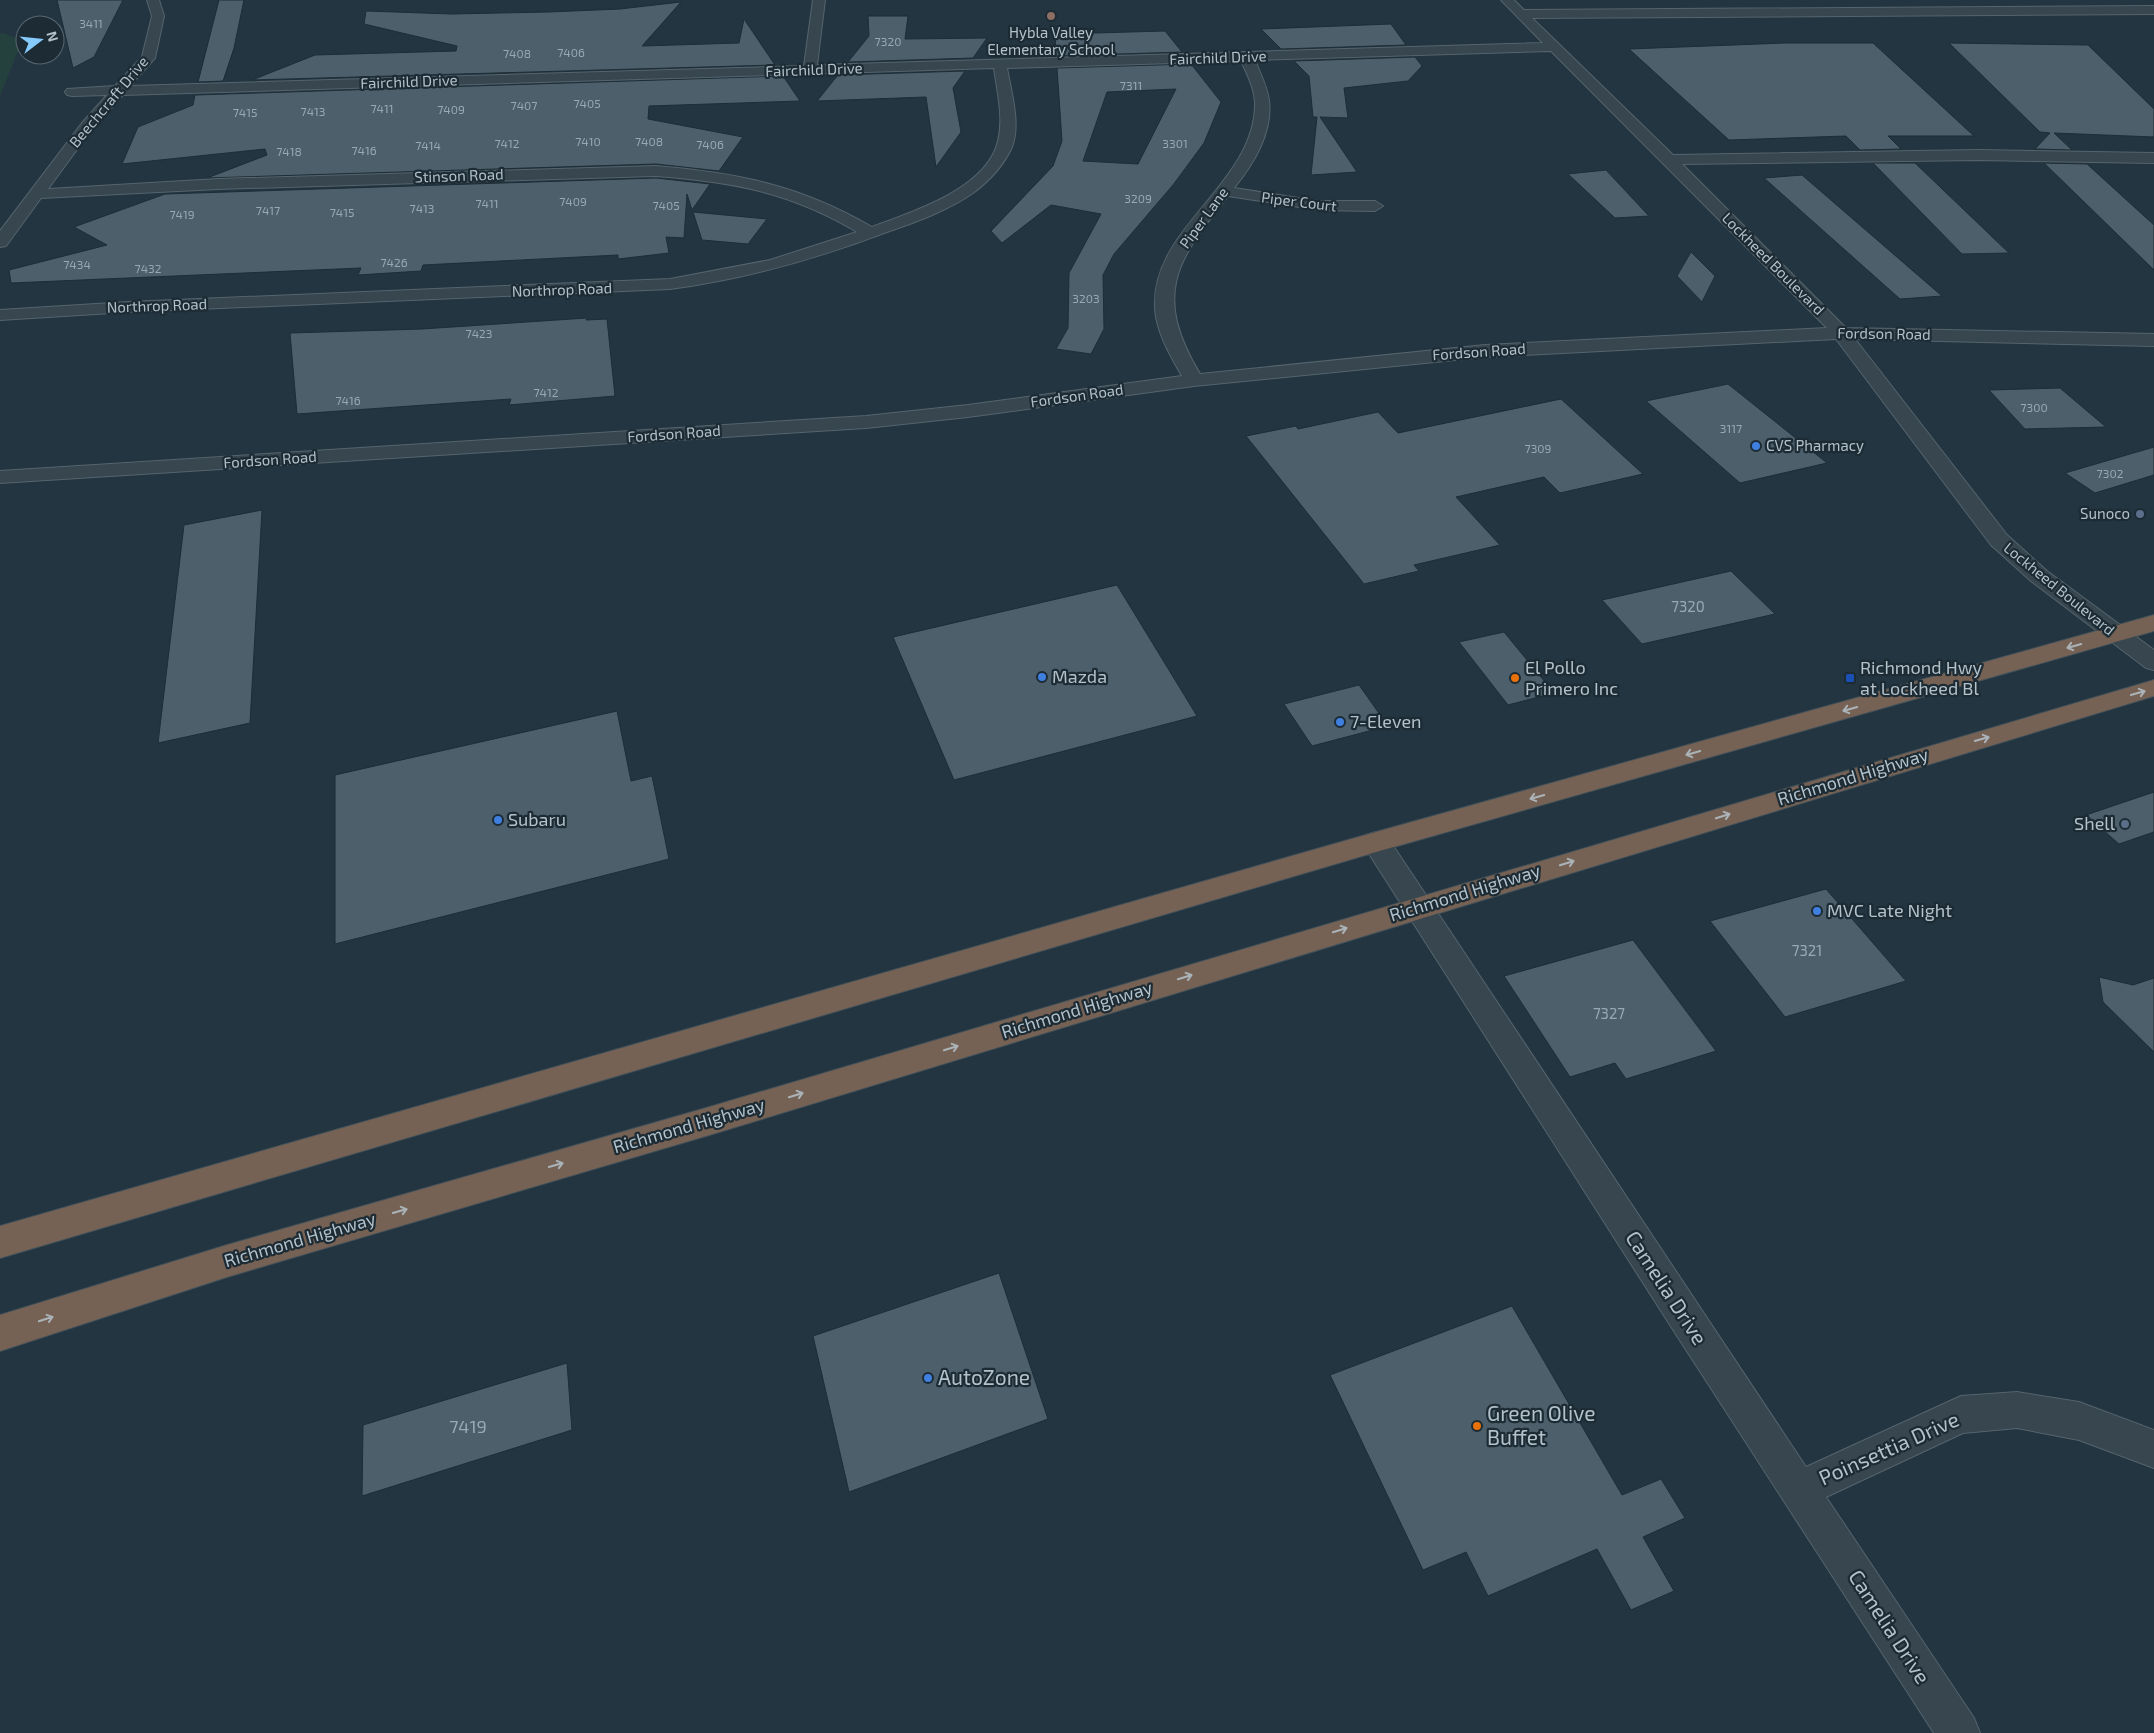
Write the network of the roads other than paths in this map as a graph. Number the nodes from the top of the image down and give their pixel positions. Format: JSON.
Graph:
{"nodes":[{"id":1,"x":153,"y":0,"type":"edge"},
{"id":2,"x":819,"y":0,"type":"edge"},
{"id":3,"x":1507,"y":0,"type":"edge"},
{"id":4,"x":2148,"y":0,"type":"edge"},
{"id":5,"x":2154,"y":3,"type":"edge"},
{"id":6,"x":2154,"y":10,"type":"edge"},
{"id":7,"x":1522,"y":14,"type":"junction"},
{"id":8,"x":1555,"y":47,"type":"junction"},
{"id":9,"x":1247,"y":58,"type":"junction"},
{"id":10,"x":1000,"y":65,"type":"junction"},
{"id":11,"x":810,"y":70,"type":"junction"},
{"id":12,"x":120,"y":91,"type":"junction"},
{"id":13,"x":72,"y":92,"type":"dead end"},
{"id":14,"x":2154,"y":158,"type":"edge"},
{"id":15,"x":1670,"y":160,"type":"junction"},
{"id":16,"x":1224,"y":191,"type":"junction"},
{"id":17,"x":36,"y":194,"type":"junction"},
{"id":18,"x":1375,"y":206,"type":"dead end"},
{"id":19,"x":870,"y":233,"type":"junction"},
{"id":20,"x":0,"y":242,"type":"edge"},
{"id":21,"x":0,"y":315,"type":"edge"},
{"id":22,"x":1841,"y":333,"type":"junction"},
{"id":23,"x":2154,"y":340,"type":"edge"},
{"id":24,"x":1194,"y":380,"type":"junction"},
{"id":25,"x":0,"y":477,"type":"edge"},
{"id":26,"x":2154,"y":623,"type":"edge"},
{"id":27,"x":2116,"y":635,"type":"junction"},
{"id":28,"x":2154,"y":662,"type":"edge"},
{"id":29,"x":2154,"y":688,"type":"edge"},
{"id":30,"x":1376,"y":842,"type":"junction"},
{"id":31,"x":1420,"y":907,"type":"junction"},
{"id":32,"x":0,"y":1242,"type":"edge"},
{"id":33,"x":0,"y":1333,"type":"edge"},
{"id":34,"x":2154,"y":1449,"type":"edge"},
{"id":35,"x":1799,"y":1490,"type":"junction"},
{"id":36,"x":1959,"y":1733,"type":"edge"}],
"edges":[{"from":1,"to":12,"type":"street","name":"Beechcraft Drive"},
{"from":2,"to":11,"type":"street"},
{"from":3,"to":7,"type":"street","name":"Lockheed Boulevard"},
{"from":4,"to":5,"type":"street"},
{"from":6,"to":7,"type":"street"},
{"from":7,"to":8,"type":"street","name":"Lockheed Boulevard"},
{"from":8,"to":9,"type":"street","name":"Fairchild Drive"},
{"from":8,"to":15,"type":"street","name":"Lockheed Boulevard"},
{"from":9,"to":10,"type":"street","name":"Fairchild Drive"},
{"from":9,"to":16,"type":"street","name":"Piper Lane"},
{"from":10,"to":11,"type":"street","name":"Fairchild Drive"},
{"from":10,"to":19,"type":"street","name":"Northrop Road"},
{"from":11,"to":12,"type":"street","name":"Fairchild Drive"},
{"from":12,"to":13,"type":"street","name":"Fairchild Drive"},
{"from":12,"to":17,"type":"street","name":"Beechcraft Drive"},
{"from":14,"to":15,"type":"street"},
{"from":15,"to":22,"type":"street","name":"Lockheed Boulevard"},
{"from":16,"to":18,"type":"street","name":"Piper Court"},
{"from":16,"to":24,"type":"street","name":"Piper Lane"},
{"from":17,"to":19,"type":"street","name":"Stinson Road"},
{"from":17,"to":20,"type":"street","name":"Beechcraft Drive"},
{"from":19,"to":21,"type":"street","name":"Northrop Road"},
{"from":22,"to":23,"type":"street","name":"Fordson Road"},
{"from":22,"to":24,"type":"street","name":"Fordson Road"},
{"from":22,"to":27,"type":"street","name":"Lockheed Boulevard"},
{"from":24,"to":25,"type":"street","name":"Fordson Road"},
{"from":26,"to":27,"type":"highway"},
{"from":27,"to":28,"type":"street","name":"Lockheed Boulevard"},
{"from":27,"to":30,"type":"highway","one_way":true},
{"from":31,"to":29,"type":"highway","name":"Richmond Highway","one_way":true},
{"from":30,"to":31,"type":"street","name":"Camelia Drive"},
{"from":30,"to":32,"type":"highway"},
{"from":33,"to":31,"type":"highway","name":"Richmond Highway","one_way":true},
{"from":31,"to":35,"type":"street","name":"Camelia Drive"},
{"from":34,"to":35,"type":"street","name":"Poinsettia Drive"},
{"from":35,"to":36,"type":"street","name":"Camelia Drive"}]}
